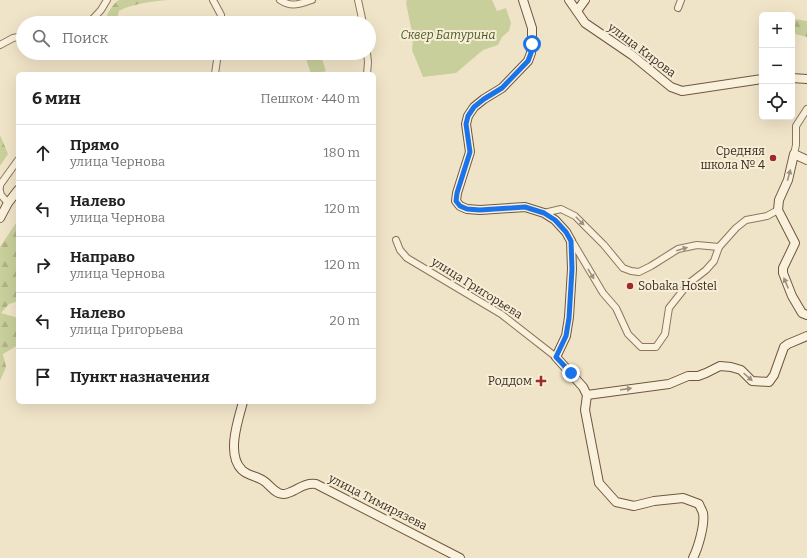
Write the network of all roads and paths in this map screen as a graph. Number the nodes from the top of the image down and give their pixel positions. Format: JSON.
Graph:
{"nodes":[{"id":1,"x":107,"y":0,"type":"edge"},
{"id":2,"x":213,"y":0,"type":"edge"},
{"id":3,"x":280,"y":0,"type":"edge"},
{"id":4,"x":312,"y":0,"type":"edge"},
{"id":5,"x":358,"y":0,"type":"edge"},
{"id":6,"x":523,"y":0,"type":"edge"},
{"id":7,"x":569,"y":0,"type":"edge"},
{"id":8,"x":585,"y":0,"type":"edge"},
{"id":9,"x":681,"y":0,"type":"edge"},
{"id":10,"x":678,"y":8,"type":"dead end"},
{"id":11,"x":577,"y":11,"type":"junction"},
{"id":12,"x":95,"y":16,"type":"edge"},
{"id":13,"x":221,"y":16,"type":"edge"},
{"id":14,"x":361,"y":16,"type":"edge"},
{"id":15,"x":16,"y":37,"type":"edge"},
{"id":16,"x":0,"y":45,"type":"edge"},
{"id":17,"x":217,"y":60,"type":"edge"},
{"id":18,"x":368,"y":60,"type":"edge"},
{"id":19,"x":215,"y":72,"type":"edge"},
{"id":20,"x":367,"y":72,"type":"edge"},
{"id":21,"x":795,"y":78,"type":"edge"},
{"id":22,"x":759,"y":79,"type":"edge"},
{"id":23,"x":807,"y":79,"type":"edge"},
{"id":24,"x":807,"y":109,"type":"edge"},
{"id":25,"x":794,"y":154,"type":"junction"},
{"id":26,"x":807,"y":160,"type":"edge"},
{"id":27,"x":16,"y":163,"type":"edge"},
{"id":28,"x":0,"y":187,"type":"edge"},
{"id":29,"x":0,"y":191,"type":"edge"},
{"id":30,"x":16,"y":193,"type":"edge"},
{"id":31,"x":8,"y":203,"type":"junction"},
{"id":32,"x":778,"y":210,"type":"junction"},
{"id":33,"x":544,"y":213,"type":"junction"},
{"id":34,"x":0,"y":218,"type":"edge"},
{"id":35,"x":396,"y":240,"type":"dead end"},
{"id":36,"x":571,"y":241,"type":"junction"},
{"id":37,"x":719,"y":247,"type":"junction"},
{"id":38,"x":807,"y":316,"type":"edge"},
{"id":39,"x":807,"y":336,"type":"edge"},
{"id":40,"x":556,"y":357,"type":"junction"},
{"id":41,"x":588,"y":395,"type":"junction"},
{"id":42,"x":242,"y":404,"type":"edge"},
{"id":43,"x":460,"y":558,"type":"edge"},
{"id":44,"x":693,"y":558,"type":"edge"}],
"edges":[{"from":1,"to":12,"type":"street"},
{"from":2,"to":13,"type":"street"},
{"from":3,"to":4,"type":"street"},
{"from":5,"to":14,"type":"street"},
{"from":6,"to":33,"type":"street"},
{"from":7,"to":11,"type":"street","name":"улица Кирова"},
{"from":8,"to":11,"type":"street"},
{"from":9,"to":10,"type":"street"},
{"from":11,"to":22,"type":"street","name":"улица Кирова"},
{"from":15,"to":16,"type":"street"},
{"from":17,"to":19,"type":"street"},
{"from":18,"to":20,"type":"street"},
{"from":21,"to":23,"type":"street"},
{"from":24,"to":25,"type":"street"},
{"from":25,"to":26,"type":"street"},
{"from":32,"to":25,"type":"street","one_way":true},
{"from":27,"to":28,"type":"street"},
{"from":29,"to":31,"type":"street"},
{"from":30,"to":31,"type":"street"},
{"from":31,"to":34,"type":"street"},
{"from":32,"to":37,"type":"street"},
{"from":38,"to":32,"type":"street","one_way":true},
{"from":33,"to":36,"type":"street"},
{"from":33,"to":37,"type":"street","one_way":true},
{"from":35,"to":40,"type":"street","name":"улица Григорьева"},
{"from":36,"to":37,"type":"street","one_way":true},
{"from":36,"to":40,"type":"street"},
{"from":41,"to":39,"type":"street","one_way":true},
{"from":40,"to":41,"type":"street","name":"улица Григорьева"},
{"from":41,"to":44,"type":"street"},
{"from":42,"to":43,"type":"street","name":"улица Тимирязева"}]}
